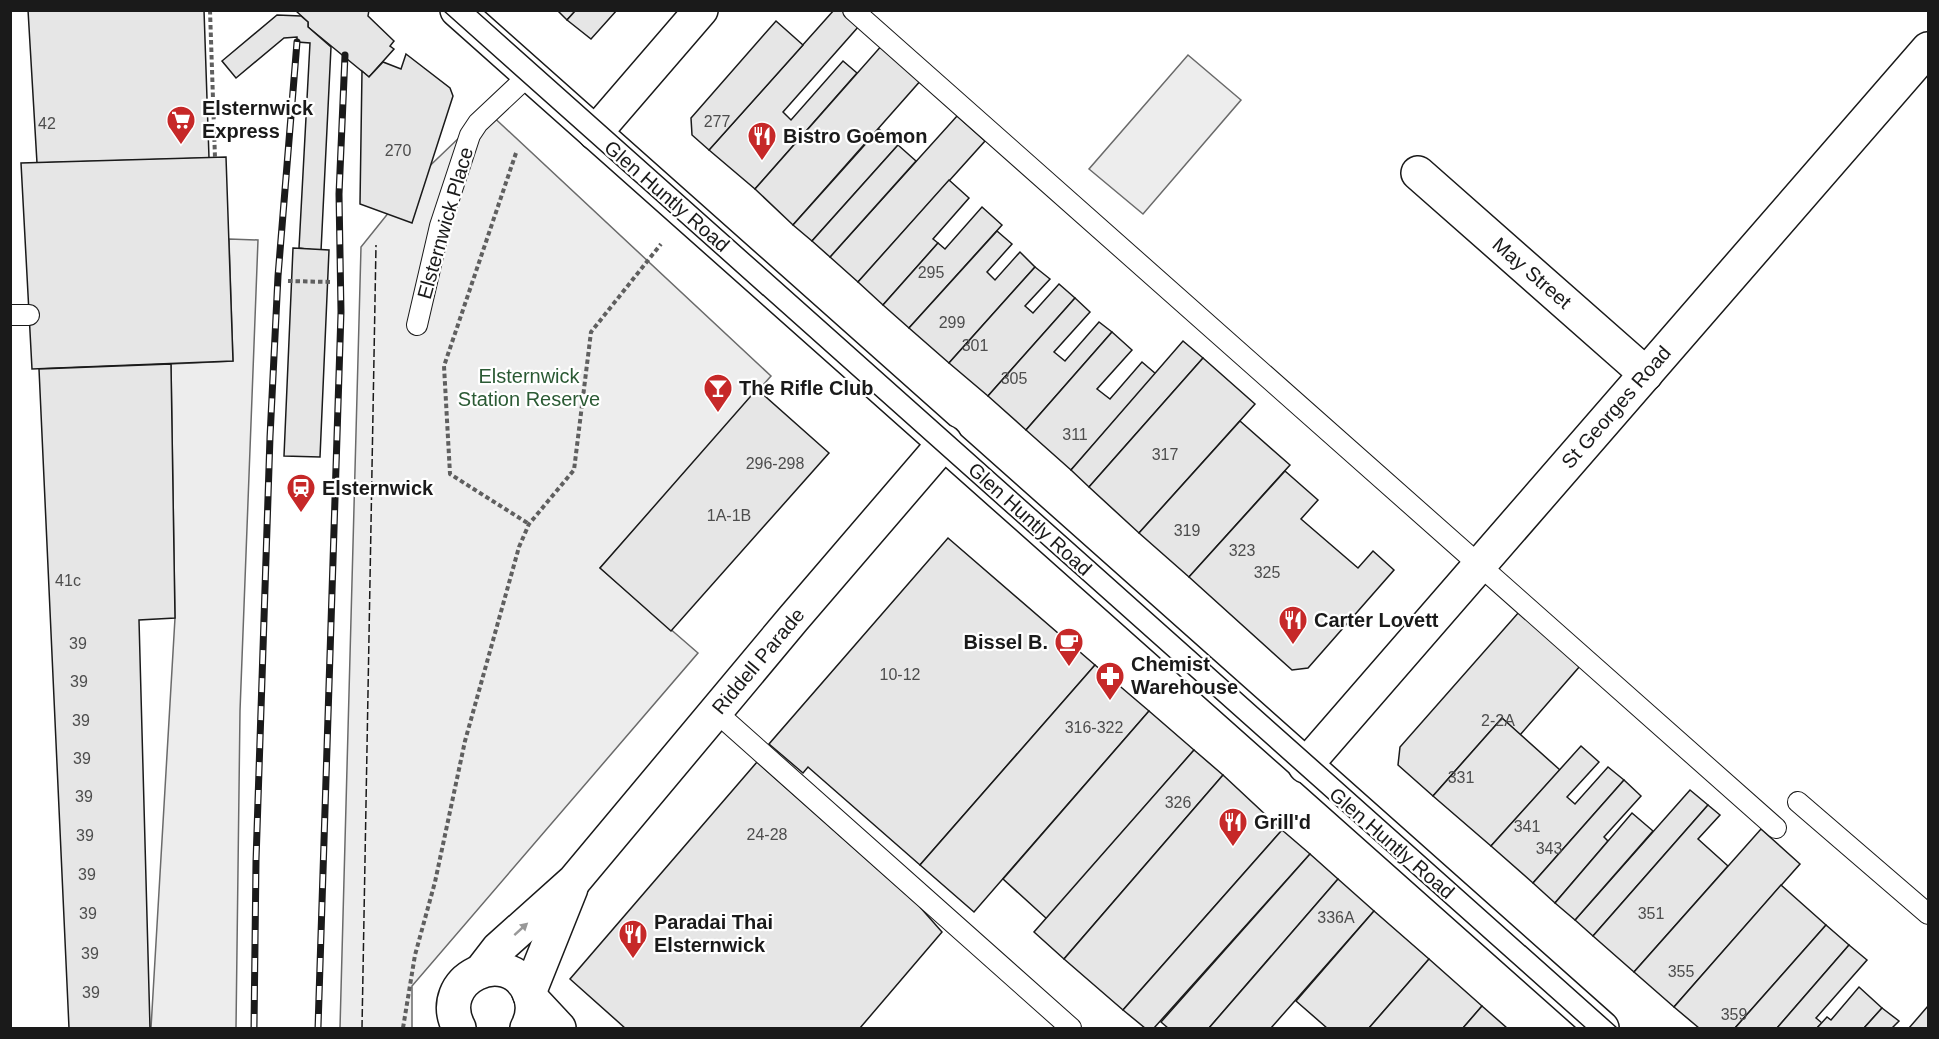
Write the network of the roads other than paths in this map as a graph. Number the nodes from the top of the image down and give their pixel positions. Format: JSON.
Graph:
{"nodes":[{"id":1,"x":457,"y":10,"type":"edge"},
{"id":2,"x":701,"y":10,"type":"edge"},
{"id":3,"x":854,"y":10,"type":"edge"},
{"id":4,"x":1929,"y":49,"type":"edge"},
{"id":5,"x":529,"y":75,"type":"junction"},
{"id":6,"x":595,"y":133,"type":"junction"},
{"id":7,"x":1418,"y":173,"type":"dead end"},
{"id":8,"x":417,"y":325,"type":"dead end"},
{"id":9,"x":1646,"y":374,"type":"junction"},
{"id":10,"x":945,"y":442,"type":"junction"},
{"id":11,"x":1479,"y":565,"type":"junction"},
{"id":12,"x":716,"y":712,"type":"junction"},
{"id":13,"x":1305,"y":766,"type":"junction"},
{"id":14,"x":1798,"y":802,"type":"dead end"},
{"id":15,"x":1776,"y":828,"type":"dead end"},
{"id":16,"x":574,"y":881,"type":"junction"},
{"id":17,"x":1929,"y":914,"type":"edge"},
{"id":18,"x":481,"y":971,"type":"junction"},
{"id":19,"x":529,"y":1007,"type":"edge"},
{"id":20,"x":455,"y":1024,"type":"edge"},
{"id":21,"x":559,"y":1029,"type":"edge"},
{"id":22,"x":1071,"y":1029,"type":"edge"},
{"id":23,"x":1602,"y":1029,"type":"edge"}],
"edges":[{"from":1,"to":5,"type":"street","name":"Glen Huntly Road"},
{"from":2,"to":6,"type":"street"},
{"from":3,"to":11,"type":"lane"},
{"from":4,"to":9,"type":"street","name":"St Georges Road"},
{"from":5,"to":6,"type":"street","name":"Glen Huntly Road"},
{"from":5,"to":8,"type":"lane","name":"Elsternwick Place"},
{"from":6,"to":10,"type":"street","name":"Glen Huntly Road"},
{"from":7,"to":9,"type":"street","name":"May Street"},
{"from":9,"to":11,"type":"street","name":"St Georges Road"},
{"from":10,"to":12,"type":"street","name":"Riddell Parade"},
{"from":10,"to":13,"type":"street","name":"Glen Huntly Road"},
{"from":11,"to":13,"type":"street","name":"St Georges Road"},
{"from":11,"to":15,"type":"lane"},
{"from":12,"to":16,"type":"street","name":"Riddell Parade"},
{"from":12,"to":22,"type":"lane"},
{"from":13,"to":23,"type":"street","name":"Glen Huntly Road"},
{"from":14,"to":17,"type":"lane"},
{"from":18,"to":16,"type":"street","name":"Riddell Parade","one_way":true},
{"from":16,"to":19,"type":"street","name":"Riddell Parade"},
{"from":18,"to":19,"type":"street"},
{"from":18,"to":20,"type":"street","name":"Riddell Parade"},
{"from":19,"to":21,"type":"street"}]}
